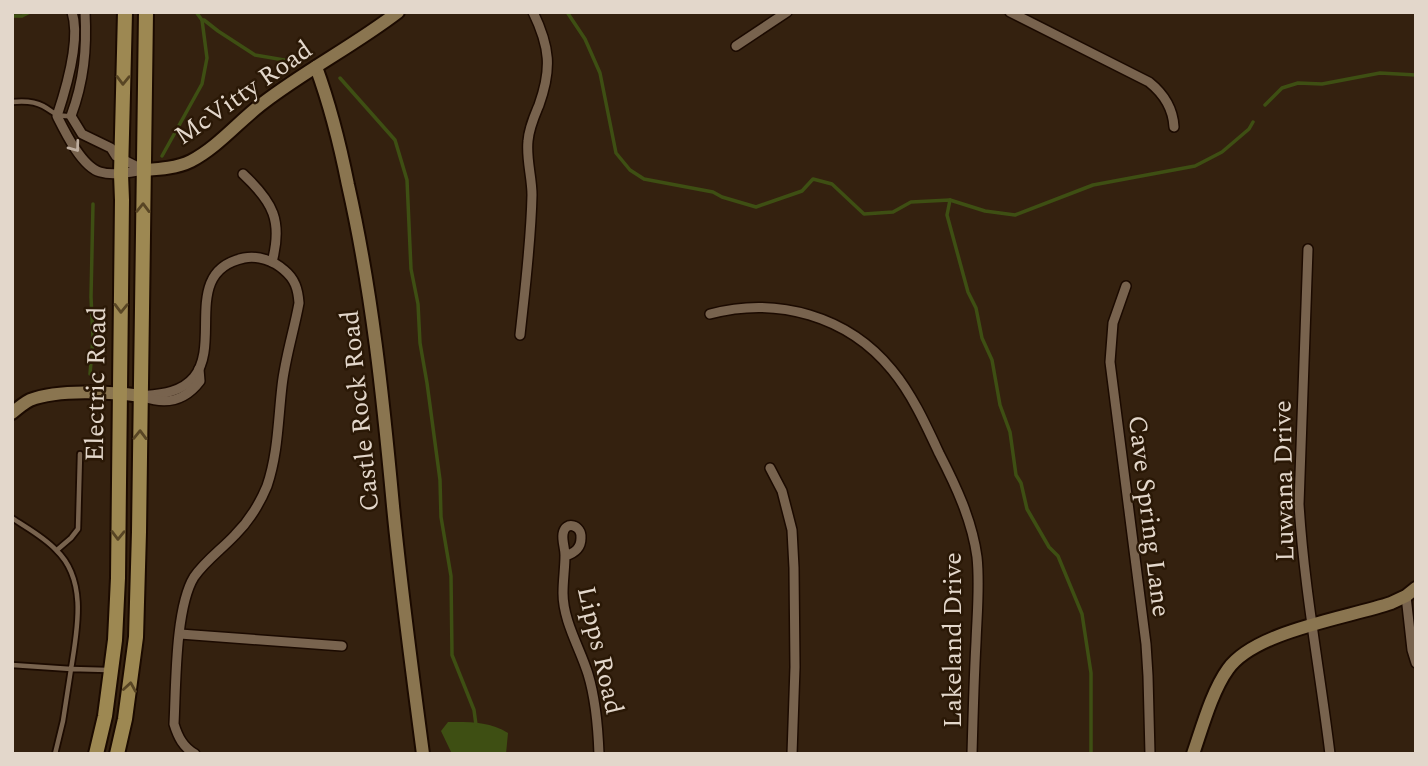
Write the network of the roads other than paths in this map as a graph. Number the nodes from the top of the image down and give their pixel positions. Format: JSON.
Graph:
{"nodes":[{"id":1,"x":72,"y":12,"type":"edge"},
{"id":2,"x":85,"y":12,"type":"edge"},
{"id":3,"x":125,"y":12,"type":"edge"},
{"id":4,"x":146,"y":12,"type":"edge"},
{"id":5,"x":398,"y":12,"type":"edge"},
{"id":6,"x":533,"y":12,"type":"edge"},
{"id":7,"x":787,"y":12,"type":"edge"},
{"id":8,"x":1010,"y":12,"type":"edge"},
{"id":9,"x":736,"y":46,"type":"dead end"},
{"id":10,"x":316,"y":67,"type":"junction"},
{"id":11,"x":12,"y":102,"type":"edge"},
{"id":12,"x":58,"y":116,"type":"junction"},
{"id":13,"x":71,"y":116,"type":"junction"},
{"id":14,"x":1174,"y":127,"type":"dead end"},
{"id":15,"x":122,"y":166,"type":"junction"},
{"id":16,"x":144,"y":170,"type":"junction"},
{"id":17,"x":243,"y":174,"type":"dead end"},
{"id":18,"x":1308,"y":249,"type":"dead end"},
{"id":19,"x":272,"y":262,"type":"junction"},
{"id":20,"x":1126,"y":286,"type":"dead end"},
{"id":21,"x":710,"y":314,"type":"dead end"},
{"id":22,"x":520,"y":335,"type":"dead end"},
{"id":23,"x":120,"y":393,"type":"junction"},
{"id":24,"x":141,"y":396,"type":"junction"},
{"id":25,"x":12,"y":413,"type":"edge"},
{"id":26,"x":80,"y":454,"type":"dead end"},
{"id":27,"x":770,"y":468,"type":"dead end"},
{"id":28,"x":12,"y":518,"type":"edge"},
{"id":29,"x":57,"y":550,"type":"junction"},
{"id":30,"x":565,"y":556,"type":"dead end"},
{"id":31,"x":1411,"y":592,"type":"edge"},
{"id":32,"x":1312,"y":626,"type":"junction"},
{"id":33,"x":180,"y":634,"type":"junction"},
{"id":34,"x":342,"y":646,"type":"dead end"},
{"id":35,"x":1416,"y":663,"type":"edge"},
{"id":36,"x":12,"y":665,"type":"edge"},
{"id":37,"x":71,"y":669,"type":"junction"},
{"id":38,"x":112,"y":670,"type":"junction"},
{"id":39,"x":55,"y":754,"type":"edge"},
{"id":40,"x":96,"y":754,"type":"edge"},
{"id":41,"x":117,"y":754,"type":"edge"},
{"id":42,"x":195,"y":754,"type":"edge"},
{"id":43,"x":423,"y":754,"type":"edge"},
{"id":44,"x":599,"y":754,"type":"edge"},
{"id":45,"x":792,"y":754,"type":"edge"},
{"id":46,"x":972,"y":754,"type":"edge"},
{"id":47,"x":1150,"y":754,"type":"edge"},
{"id":48,"x":1193,"y":754,"type":"edge"},
{"id":49,"x":1330,"y":754,"type":"edge"}],
"edges":[{"from":1,"to":12,"type":"street"},
{"from":2,"to":13,"type":"street"},
{"from":3,"to":15,"type":"main road","name":"Electric Road","one_way":true},
{"from":4,"to":16,"type":"main road","name":"Electric Road"},
{"from":5,"to":10,"type":"street","name":"McVitty Road"},
{"from":6,"to":22,"type":"street"},
{"from":7,"to":9,"type":"street"},
{"from":8,"to":14,"type":"street"},
{"from":10,"to":16,"type":"street","name":"McVitty Road"},
{"from":10,"to":43,"type":"street","name":"Castle Rock Road"},
{"from":11,"to":12,"type":"lane"},
{"from":12,"to":13,"type":"lane"},
{"from":12,"to":15,"type":"street","one_way":true},
{"from":13,"to":15,"type":"street"},
{"from":15,"to":16,"type":"street"},
{"from":15,"to":16,"type":"street"},
{"from":15,"to":23,"type":"main road","name":"Electric Road","one_way":true},
{"from":24,"to":16,"type":"main road","name":"Electric Road","one_way":true},
{"from":17,"to":19,"type":"street"},
{"from":18,"to":32,"type":"street","name":"Luwana Drive"},
{"from":19,"to":24,"type":"street"},
{"from":19,"to":33,"type":"street"},
{"from":20,"to":47,"type":"street","name":"Cave Spring Lane"},
{"from":21,"to":46,"type":"street","name":"Lakeland Drive"},
{"from":23,"to":24,"type":"street"},
{"from":23,"to":25,"type":"street"},
{"from":23,"to":38,"type":"main road","name":"Electric Road","one_way":true},
{"from":41,"to":24,"type":"main road","name":"Electric Road","one_way":true},
{"from":26,"to":29,"type":"lane"},
{"from":27,"to":45,"type":"street"},
{"from":28,"to":29,"type":"lane"},
{"from":29,"to":37,"type":"lane"},
{"from":30,"to":44,"type":"street","name":"Lipps Road"},
{"from":31,"to":32,"type":"street"},
{"from":31,"to":35,"type":"street"},
{"from":32,"to":48,"type":"street"},
{"from":32,"to":49,"type":"street","name":"Luwana Drive"},
{"from":33,"to":34,"type":"street"},
{"from":33,"to":42,"type":"street"},
{"from":36,"to":37,"type":"lane"},
{"from":37,"to":38,"type":"lane"},
{"from":37,"to":39,"type":"lane"},
{"from":38,"to":40,"type":"main road","name":"Electric Road"}]}
